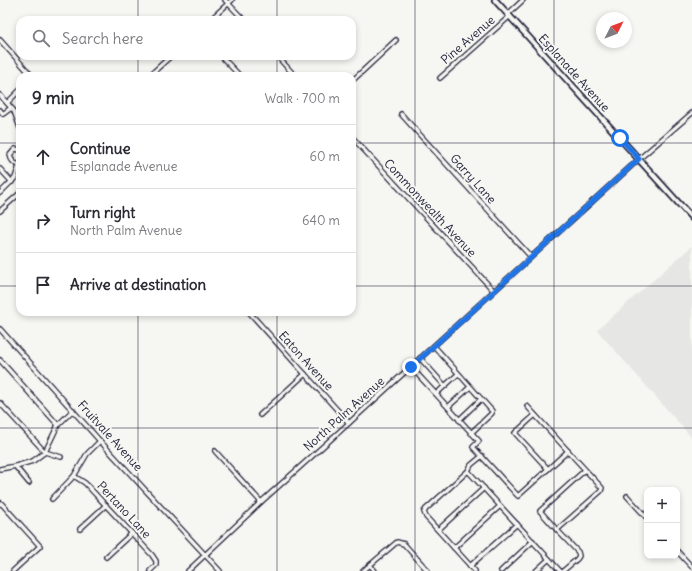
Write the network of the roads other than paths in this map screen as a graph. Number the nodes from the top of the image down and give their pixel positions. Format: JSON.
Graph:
{"nodes":[{"id":1,"x":225,"y":0,"type":"edge"},
{"id":2,"x":232,"y":0,"type":"edge"},
{"id":3,"x":495,"y":0,"type":"edge"},
{"id":4,"x":523,"y":0,"type":"edge"},
{"id":5,"x":228,"y":4,"type":"junction"},
{"id":6,"x":509,"y":15,"type":"junction"},
{"id":7,"x":214,"y":16,"type":"edge"},
{"id":8,"x":240,"y":16,"type":"edge"},
{"id":9,"x":0,"y":40,"type":"edge"},
{"id":10,"x":396,"y":40,"type":"dead end"},
{"id":11,"x":16,"y":58,"type":"edge"},
{"id":12,"x":18,"y":60,"type":"edge"},
{"id":13,"x":167,"y":60,"type":"edge"},
{"id":14,"x":225,"y":60,"type":"edge"},
{"id":15,"x":281,"y":60,"type":"edge"},
{"id":16,"x":28,"y":72,"type":"edge"},
{"id":17,"x":153,"y":72,"type":"edge"},
{"id":18,"x":236,"y":72,"type":"edge"},
{"id":19,"x":291,"y":72,"type":"edge"},
{"id":20,"x":356,"y":77,"type":"edge"},
{"id":21,"x":440,"y":78,"type":"dead end"},
{"id":22,"x":16,"y":94,"type":"edge"},
{"id":23,"x":0,"y":95,"type":"edge"},
{"id":24,"x":7,"y":103,"type":"junction"},
{"id":25,"x":11,"y":108,"type":"junction"},
{"id":26,"x":0,"y":110,"type":"edge"},
{"id":27,"x":692,"y":113,"type":"edge"},
{"id":28,"x":401,"y":114,"type":"dead end"},
{"id":29,"x":16,"y":116,"type":"edge"},
{"id":30,"x":356,"y":142,"type":"edge"},
{"id":31,"x":16,"y":150,"type":"edge"},
{"id":32,"x":639,"y":159,"type":"junction"},
{"id":33,"x":16,"y":164,"type":"edge"},
{"id":34,"x":0,"y":169,"type":"edge"},
{"id":35,"x":16,"y":175,"type":"edge"},
{"id":36,"x":12,"y":182,"type":"junction"},
{"id":37,"x":0,"y":192,"type":"edge"},
{"id":38,"x":16,"y":197,"type":"edge"},
{"id":39,"x":0,"y":211,"type":"edge"},
{"id":40,"x":692,"y":218,"type":"edge"},
{"id":41,"x":531,"y":257,"type":"junction"},
{"id":42,"x":494,"y":291,"type":"junction"},
{"id":43,"x":252,"y":316,"type":"edge"},
{"id":44,"x":0,"y":329,"type":"edge"},
{"id":45,"x":434,"y":346,"type":"junction"},
{"id":46,"x":420,"y":358,"type":"junction"},
{"id":47,"x":0,"y":361,"type":"edge"},
{"id":48,"x":411,"y":367,"type":"junction"},
{"id":49,"x":304,"y":374,"type":"junction"},
{"id":50,"x":458,"y":374,"type":"junction"},
{"id":51,"x":445,"y":386,"type":"junction"},
{"id":52,"x":470,"y":387,"type":"junction"},
{"id":53,"x":436,"y":394,"type":"junction"},
{"id":54,"x":481,"y":399,"type":"junction"},
{"id":55,"x":0,"y":403,"type":"edge"},
{"id":56,"x":527,"y":406,"type":"dead end"},
{"id":57,"x":448,"y":407,"type":"junction"},
{"id":58,"x":73,"y":410,"type":"junction"},
{"id":59,"x":260,"y":415,"type":"dead end"},
{"id":60,"x":535,"y":415,"type":"junction"},
{"id":61,"x":459,"y":420,"type":"junction"},
{"id":62,"x":349,"y":424,"type":"junction"},
{"id":63,"x":58,"y":425,"type":"junction"},
{"id":64,"x":471,"y":433,"type":"junction"},
{"id":65,"x":100,"y":441,"type":"junction"},
{"id":66,"x":215,"y":451,"type":"dead end"},
{"id":67,"x":568,"y":451,"type":"junction"},
{"id":68,"x":45,"y":452,"type":"junction"},
{"id":69,"x":482,"y":456,"type":"junction"},
{"id":70,"x":61,"y":457,"type":"dead end"},
{"id":71,"x":15,"y":466,"type":"junction"},
{"id":72,"x":0,"y":469,"type":"edge"},
{"id":73,"x":548,"y":469,"type":"junction"},
{"id":74,"x":585,"y":470,"type":"junction"},
{"id":75,"x":468,"y":471,"type":"junction"},
{"id":76,"x":74,"y":476,"type":"junction"},
{"id":77,"x":29,"y":483,"type":"dead end"},
{"id":78,"x":484,"y":488,"type":"junction"},
{"id":79,"x":627,"y":496,"type":"dead end"},
{"id":80,"x":52,"y":498,"type":"dead end"},
{"id":81,"x":261,"y":502,"type":"junction"},
{"id":82,"x":0,"y":503,"type":"edge"},
{"id":83,"x":106,"y":505,"type":"junction"},
{"id":84,"x":500,"y":506,"type":"junction"},
{"id":85,"x":644,"y":515,"type":"edge"},
{"id":86,"x":517,"y":524,"type":"junction"},
{"id":87,"x":80,"y":529,"type":"dead end"},
{"id":88,"x":438,"y":530,"type":"junction"},
{"id":89,"x":558,"y":530,"type":"junction"},
{"id":90,"x":132,"y":533,"type":"junction"},
{"id":91,"x":533,"y":541,"type":"junction"},
{"id":92,"x":454,"y":548,"type":"junction"},
{"id":93,"x":680,"y":554,"type":"edge"},
{"id":94,"x":205,"y":555,"type":"junction"},
{"id":95,"x":106,"y":557,"type":"dead end"},
{"id":96,"x":549,"y":559,"type":"junction"},
{"id":97,"x":370,"y":565,"type":"junction"},
{"id":98,"x":470,"y":566,"type":"junction"},
{"id":99,"x":692,"y":567,"type":"edge"},
{"id":100,"x":13,"y":571,"type":"edge"},
{"id":101,"x":150,"y":571,"type":"edge"},
{"id":102,"x":188,"y":571,"type":"edge"},
{"id":103,"x":220,"y":571,"type":"edge"},
{"id":104,"x":363,"y":571,"type":"edge"},
{"id":105,"x":375,"y":571,"type":"edge"},
{"id":106,"x":428,"y":571,"type":"edge"},
{"id":107,"x":475,"y":571,"type":"edge"},
{"id":108,"x":501,"y":571,"type":"edge"},
{"id":109,"x":536,"y":571,"type":"edge"},
{"id":110,"x":560,"y":571,"type":"edge"},
{"id":111,"x":563,"y":571,"type":"edge"}],
"edges":[{"from":1,"to":5,"type":"street"},
{"from":2,"to":5,"type":"street"},
{"from":3,"to":6,"type":"main road","name":"Esplanade Avenue"},
{"from":4,"to":6,"type":"street","name":"Pine Avenue"},
{"from":5,"to":7,"type":"street"},
{"from":5,"to":8,"type":"street"},
{"from":6,"to":21,"type":"street","name":"Pine Avenue"},
{"from":6,"to":32,"type":"main road","name":"Esplanade Avenue"},
{"from":9,"to":11,"type":"street"},
{"from":10,"to":20,"type":"street"},
{"from":12,"to":16,"type":"street"},
{"from":13,"to":17,"type":"street"},
{"from":14,"to":18,"type":"street"},
{"from":15,"to":19,"type":"street"},
{"from":22,"to":24,"type":"street"},
{"from":23,"to":24,"type":"street"},
{"from":24,"to":25,"type":"street"},
{"from":25,"to":26,"type":"street"},
{"from":25,"to":29,"type":"street"},
{"from":27,"to":32,"type":"street","name":"North Palm Avenue"},
{"from":28,"to":41,"type":"street","name":"Garry Lane"},
{"from":30,"to":42,"type":"street","name":"Commonwealth Avenue"},
{"from":31,"to":33,"type":"street"},
{"from":32,"to":40,"type":"main road","name":"Esplanade Avenue"},
{"from":32,"to":41,"type":"street","name":"North Palm Avenue"},
{"from":34,"to":36,"type":"street"},
{"from":35,"to":36,"type":"street"},
{"from":36,"to":37,"type":"street"},
{"from":38,"to":39,"type":"street"},
{"from":41,"to":42,"type":"street","name":"North Palm Avenue"},
{"from":42,"to":45,"type":"street","name":"North Palm Avenue"},
{"from":43,"to":49,"type":"street","name":"Eaton Avenue"},
{"from":44,"to":58,"type":"street","name":"Fruitvale Avenue"},
{"from":45,"to":46,"type":"street","name":"North Palm Avenue"},
{"from":45,"to":50,"type":"street"},
{"from":46,"to":48,"type":"street","name":"North Palm Avenue"},
{"from":46,"to":51,"type":"street"},
{"from":47,"to":63,"type":"street"},
{"from":48,"to":53,"type":"street"},
{"from":48,"to":62,"type":"street","name":"North Palm Avenue"},
{"from":49,"to":59,"type":"street"},
{"from":49,"to":62,"type":"street","name":"Eaton Avenue"},
{"from":50,"to":51,"type":"street"},
{"from":50,"to":52,"type":"street"},
{"from":51,"to":53,"type":"street"},
{"from":52,"to":54,"type":"street"},
{"from":52,"to":57,"type":"street"},
{"from":53,"to":57,"type":"street"},
{"from":54,"to":61,"type":"street"},
{"from":54,"to":64,"type":"street"},
{"from":55,"to":68,"type":"street"},
{"from":56,"to":60,"type":"street"},
{"from":57,"to":61,"type":"street"},
{"from":58,"to":63,"type":"street"},
{"from":58,"to":65,"type":"street","name":"Fruitvale Avenue"},
{"from":60,"to":67,"type":"street"},
{"from":60,"to":73,"type":"street"},
{"from":61,"to":64,"type":"street"},
{"from":62,"to":81,"type":"street","name":"North Palm Avenue"},
{"from":63,"to":68,"type":"street"},
{"from":64,"to":69,"type":"street"},
{"from":65,"to":76,"type":"street"},
{"from":65,"to":94,"type":"street","name":"Fruitvale Avenue"},
{"from":66,"to":81,"type":"street"},
{"from":67,"to":73,"type":"street"},
{"from":67,"to":74,"type":"street"},
{"from":68,"to":70,"type":"street"},
{"from":68,"to":71,"type":"street"},
{"from":69,"to":73,"type":"street"},
{"from":69,"to":75,"type":"street"},
{"from":71,"to":72,"type":"street"},
{"from":71,"to":77,"type":"street"},
{"from":74,"to":89,"type":"street"},
{"from":74,"to":89,"type":"street"},
{"from":75,"to":78,"type":"street"},
{"from":75,"to":88,"type":"street"},
{"from":76,"to":80,"type":"street"},
{"from":76,"to":83,"type":"street","name":"Pertano Lane"},
{"from":78,"to":84,"type":"street"},
{"from":78,"to":88,"type":"street"},
{"from":79,"to":85,"type":"street"},
{"from":81,"to":94,"type":"street","name":"North Palm Avenue"},
{"from":82,"to":100,"type":"street"},
{"from":83,"to":87,"type":"street"},
{"from":83,"to":90,"type":"street","name":"Pertano Lane"},
{"from":84,"to":86,"type":"street"},
{"from":84,"to":92,"type":"street"},
{"from":86,"to":91,"type":"street"},
{"from":86,"to":98,"type":"street"},
{"from":88,"to":92,"type":"street"},
{"from":89,"to":111,"type":"street"},
{"from":90,"to":95,"type":"street"},
{"from":90,"to":101,"type":"street","name":"Pertano Lane"},
{"from":91,"to":96,"type":"street"},
{"from":91,"to":108,"type":"street"},
{"from":92,"to":98,"type":"street"},
{"from":93,"to":99,"type":"street"},
{"from":94,"to":102,"type":"street","name":"North Palm Avenue"},
{"from":94,"to":103,"type":"street","name":"Fruitvale Avenue"},
{"from":96,"to":109,"type":"street"},
{"from":96,"to":110,"type":"street"},
{"from":97,"to":104,"type":"street"},
{"from":97,"to":105,"type":"street"},
{"from":97,"to":106,"type":"street"},
{"from":98,"to":107,"type":"street"}]}
